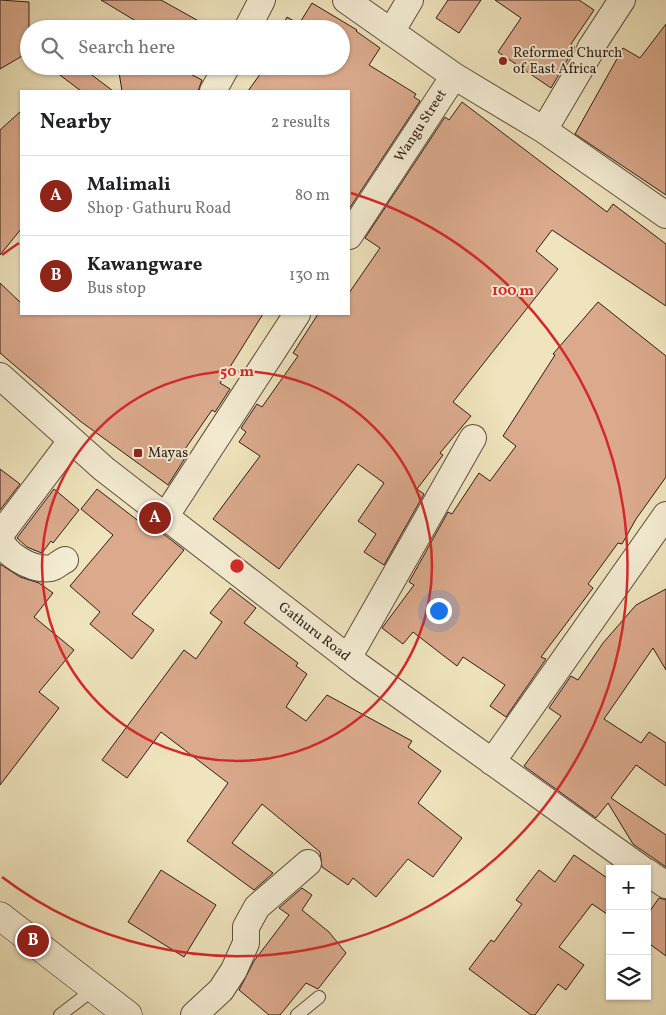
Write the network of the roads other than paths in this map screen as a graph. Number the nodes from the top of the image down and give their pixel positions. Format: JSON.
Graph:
{"nodes":[{"id":1,"x":262,"y":0,"type":"edge"},
{"id":2,"x":346,"y":0,"type":"edge"},
{"id":3,"x":410,"y":0,"type":"edge"},
{"id":4,"x":622,"y":0,"type":"edge"},
{"id":5,"x":252,"y":20,"type":"edge"},
{"id":6,"x":391,"y":32,"type":"junction"},
{"id":7,"x":222,"y":75,"type":"edge"},
{"id":8,"x":454,"y":76,"type":"junction"},
{"id":9,"x":214,"y":90,"type":"edge"},
{"id":10,"x":544,"y":130,"type":"junction"},
{"id":11,"x":666,"y":215,"type":"edge"},
{"id":12,"x":350,"y":234,"type":"edge"},
{"id":13,"x":296,"y":315,"type":"edge"},
{"id":14,"x":4,"y":386,"type":"edge"},
{"id":15,"x":473,"y":438,"type":"dead end"},
{"id":16,"x":71,"y":440,"type":"junction"},
{"id":17,"x":666,"y":515,"type":"edge"},
{"id":18,"x":165,"y":517,"type":"junction"},
{"id":19,"x":65,"y":560,"type":"dead end"},
{"id":20,"x":348,"y":658,"type":"junction"},
{"id":21,"x":492,"y":762,"type":"junction"},
{"id":22,"x":308,"y":862,"type":"dead end"},
{"id":23,"x":636,"y":865,"type":"edge"},
{"id":24,"x":651,"y":875,"type":"edge"},
{"id":25,"x":666,"y":885,"type":"edge"},
{"id":26,"x":0,"y":916,"type":"edge"},
{"id":27,"x":94,"y":989,"type":"junction"},
{"id":28,"x":319,"y":998,"type":"dead end"},
{"id":29,"x":119,"y":1012,"type":"edge"},
{"id":30,"x":60,"y":1015,"type":"edge"},
{"id":31,"x":194,"y":1015,"type":"edge"},
{"id":32,"x":297,"y":1015,"type":"edge"}],
"edges":[{"from":1,"to":5,"type":"street"},
{"from":2,"to":6,"type":"street","name":"Wangu Street"},
{"from":3,"to":6,"type":"street"},
{"from":4,"to":10,"type":"street"},
{"from":6,"to":8,"type":"street","name":"Wangu Street"},
{"from":7,"to":9,"type":"street"},
{"from":8,"to":10,"type":"street"},
{"from":8,"to":12,"type":"street","name":"Wangu Street"},
{"from":10,"to":11,"type":"street"},
{"from":13,"to":18,"type":"street"},
{"from":14,"to":16,"type":"street","name":"Gathuru Road"},
{"from":15,"to":20,"type":"street"},
{"from":16,"to":18,"type":"street","name":"Gathuru Road"},
{"from":16,"to":19,"type":"street"},
{"from":17,"to":21,"type":"street"},
{"from":18,"to":20,"type":"street","name":"Gathuru Road"},
{"from":20,"to":21,"type":"street","name":"Gathuru Road"},
{"from":21,"to":23,"type":"street","name":"Gathuru Road"},
{"from":22,"to":31,"type":"street"},
{"from":24,"to":25,"type":"street"},
{"from":26,"to":27,"type":"main road"},
{"from":27,"to":29,"type":"main road"},
{"from":27,"to":30,"type":"lane"},
{"from":28,"to":32,"type":"lane"}]}
